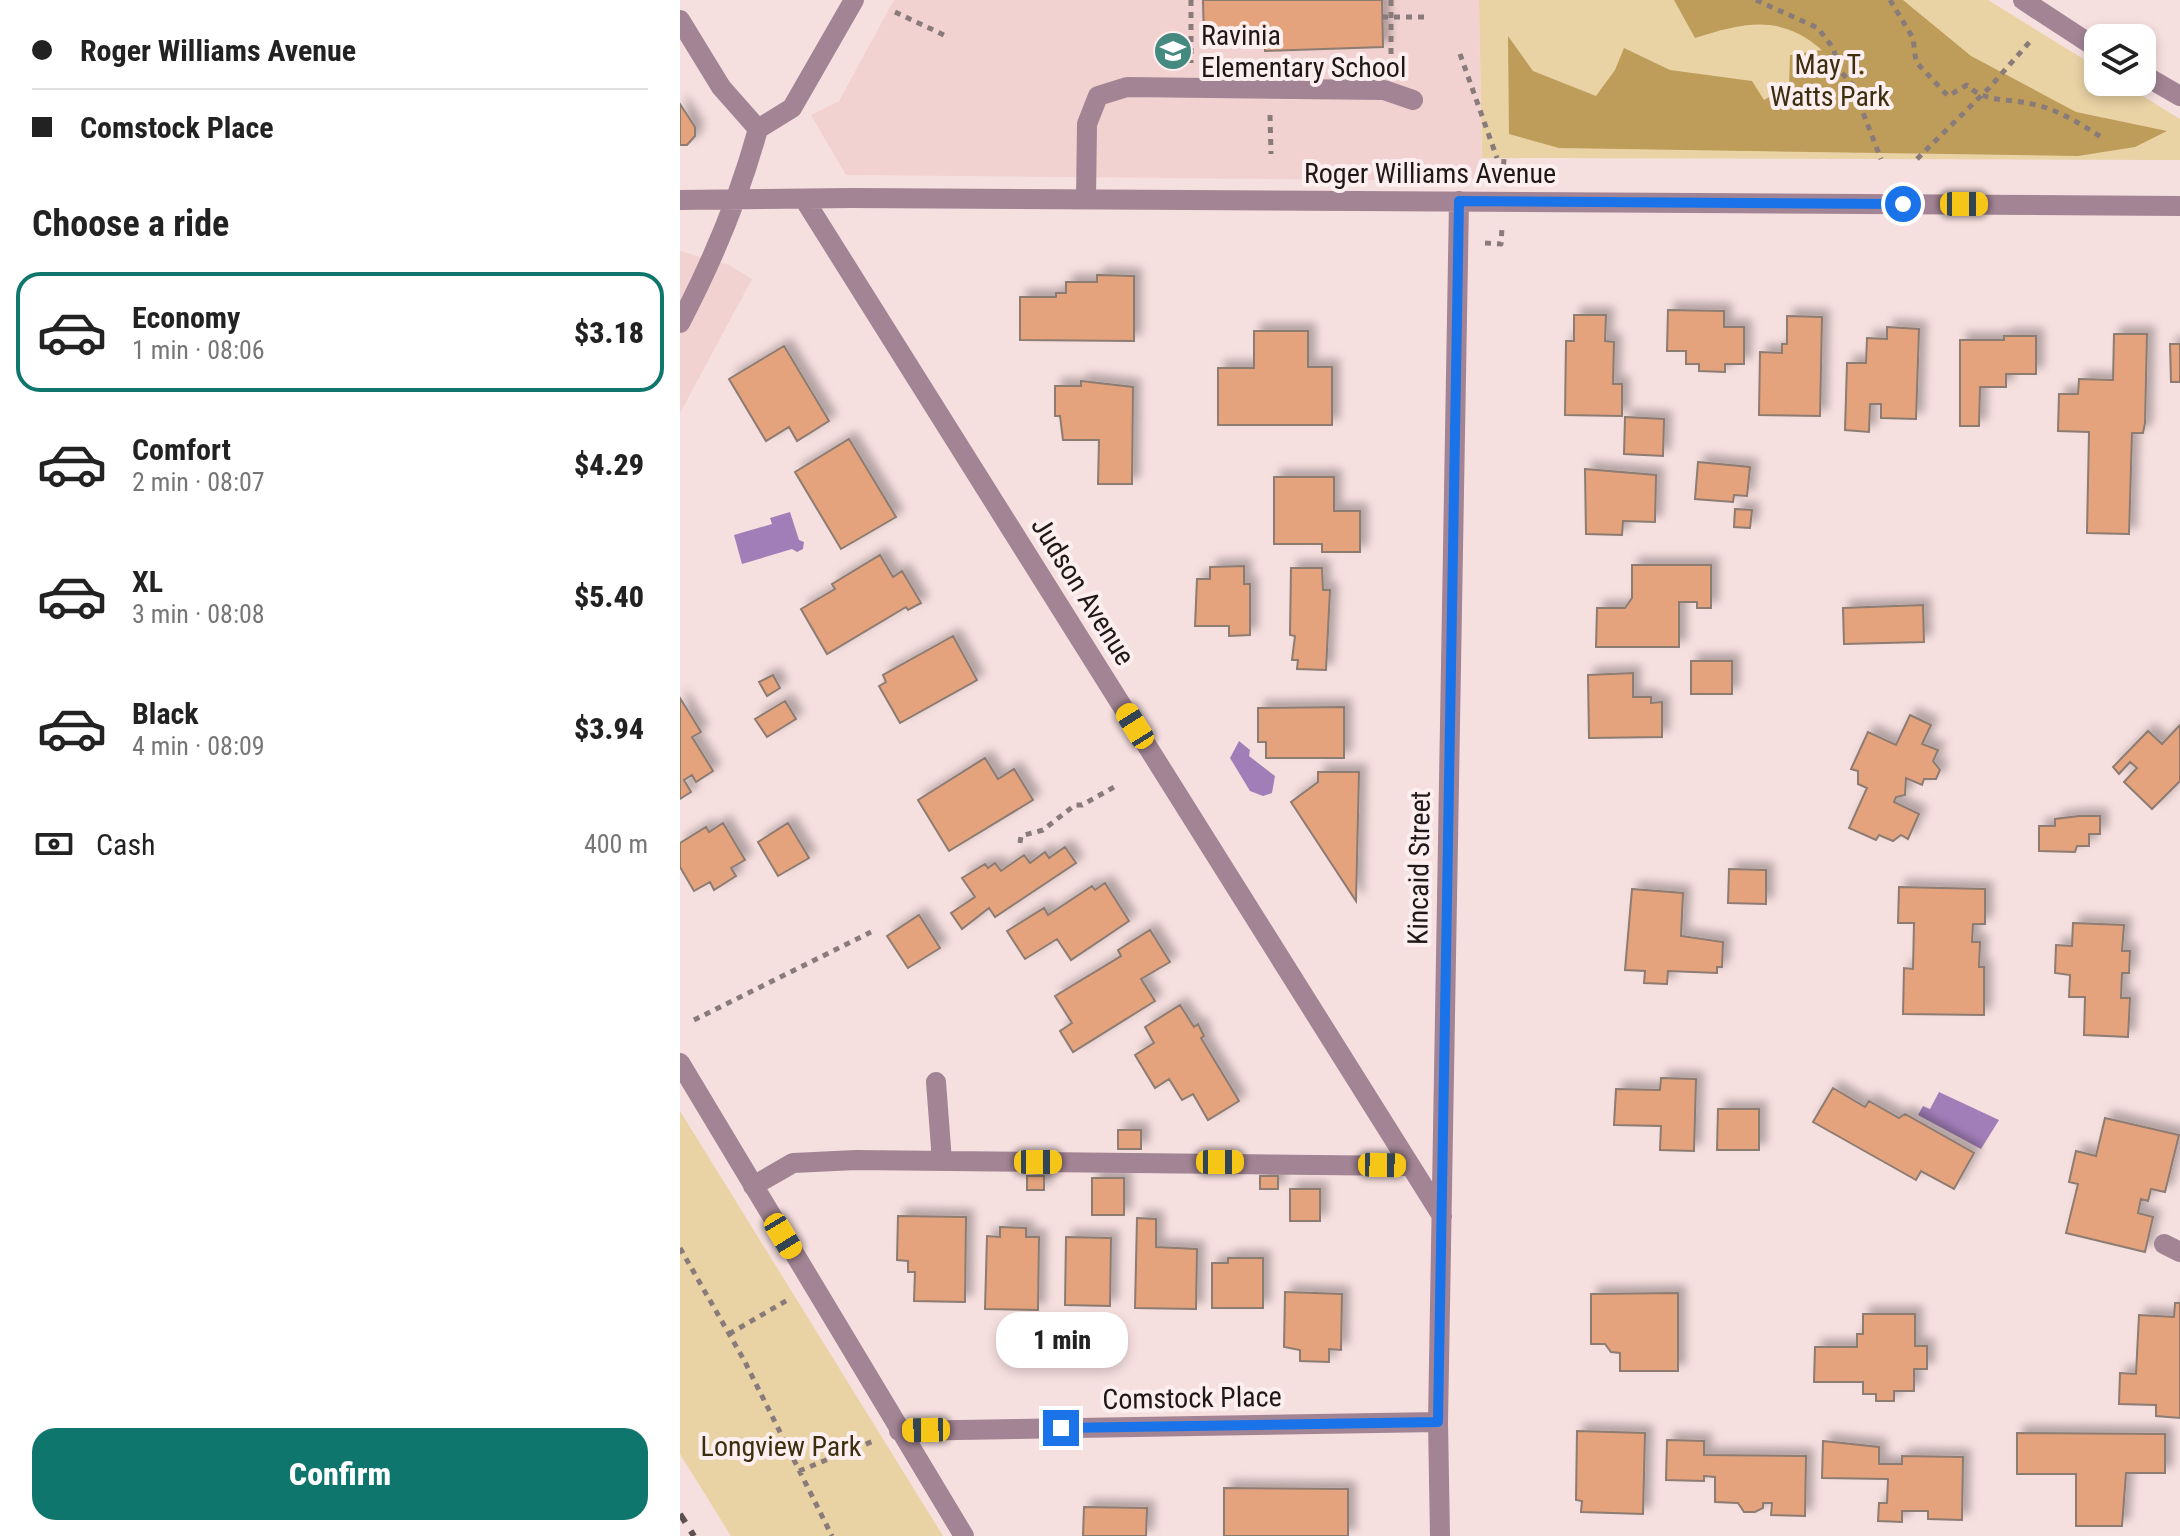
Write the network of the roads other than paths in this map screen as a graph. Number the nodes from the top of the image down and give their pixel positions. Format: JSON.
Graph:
{"nodes":[{"id":1,"x":854,"y":0,"type":"edge"},
{"id":2,"x":2023,"y":0,"type":"edge"},
{"id":3,"x":680,"y":20,"type":"edge"},
{"id":4,"x":2084,"y":40,"type":"edge"},
{"id":5,"x":2156,"y":82,"type":"edge"},
{"id":6,"x":2180,"y":96,"type":"edge"},
{"id":7,"x":1413,"y":100,"type":"dead end"},
{"id":8,"x":758,"y":129,"type":"junction"},
{"id":9,"x":733,"y":199,"type":"junction"},
{"id":10,"x":804,"y":199,"type":"junction"},
{"id":11,"x":1086,"y":199,"type":"junction"},
{"id":12,"x":680,"y":200,"type":"edge"},
{"id":13,"x":1459,"y":201,"type":"junction"},
{"id":14,"x":2180,"y":206,"type":"edge"},
{"id":15,"x":680,"y":323,"type":"edge"},
{"id":16,"x":680,"y":1063,"type":"edge"},
{"id":17,"x":936,"y":1082,"type":"dead end"},
{"id":18,"x":942,"y":1161,"type":"junction"},
{"id":19,"x":1410,"y":1166,"type":"junction"},
{"id":20,"x":753,"y":1186,"type":"junction"},
{"id":21,"x":1442,"y":1216,"type":"junction"},
{"id":22,"x":1438,"y":1422,"type":"junction"},
{"id":23,"x":899,"y":1431,"type":"junction"},
{"id":24,"x":964,"y":1536,"type":"edge"},
{"id":25,"x":1440,"y":1536,"type":"edge"}],
"edges":[{"from":1,"to":8,"type":"street"},
{"from":2,"to":4,"type":"street"},
{"from":3,"to":8,"type":"street"},
{"from":5,"to":6,"type":"street"},
{"from":7,"to":11,"type":"street"},
{"from":8,"to":9,"type":"street"},
{"from":9,"to":10,"type":"street","name":"Roger Williams Avenue"},
{"from":9,"to":12,"type":"street","name":"Roger Williams Avenue"},
{"from":9,"to":15,"type":"street"},
{"from":10,"to":11,"type":"street","name":"Roger Williams Avenue"},
{"from":10,"to":19,"type":"street","name":"Judson Avenue"},
{"from":11,"to":13,"type":"street","name":"Roger Williams Avenue"},
{"from":13,"to":14,"type":"street","name":"Roger Williams Avenue"},
{"from":13,"to":21,"type":"street","name":"Kincaid Street"},
{"from":16,"to":20,"type":"street"},
{"from":17,"to":18,"type":"street"},
{"from":18,"to":19,"type":"street"},
{"from":18,"to":20,"type":"street"},
{"from":19,"to":21,"type":"street","name":"Judson Avenue"},
{"from":20,"to":23,"type":"street"},
{"from":21,"to":22,"type":"street","name":"Kincaid Street"},
{"from":22,"to":23,"type":"street","name":"Comstock Place"},
{"from":22,"to":25,"type":"street","name":"Kincaid Street"},
{"from":23,"to":24,"type":"street"}]}
